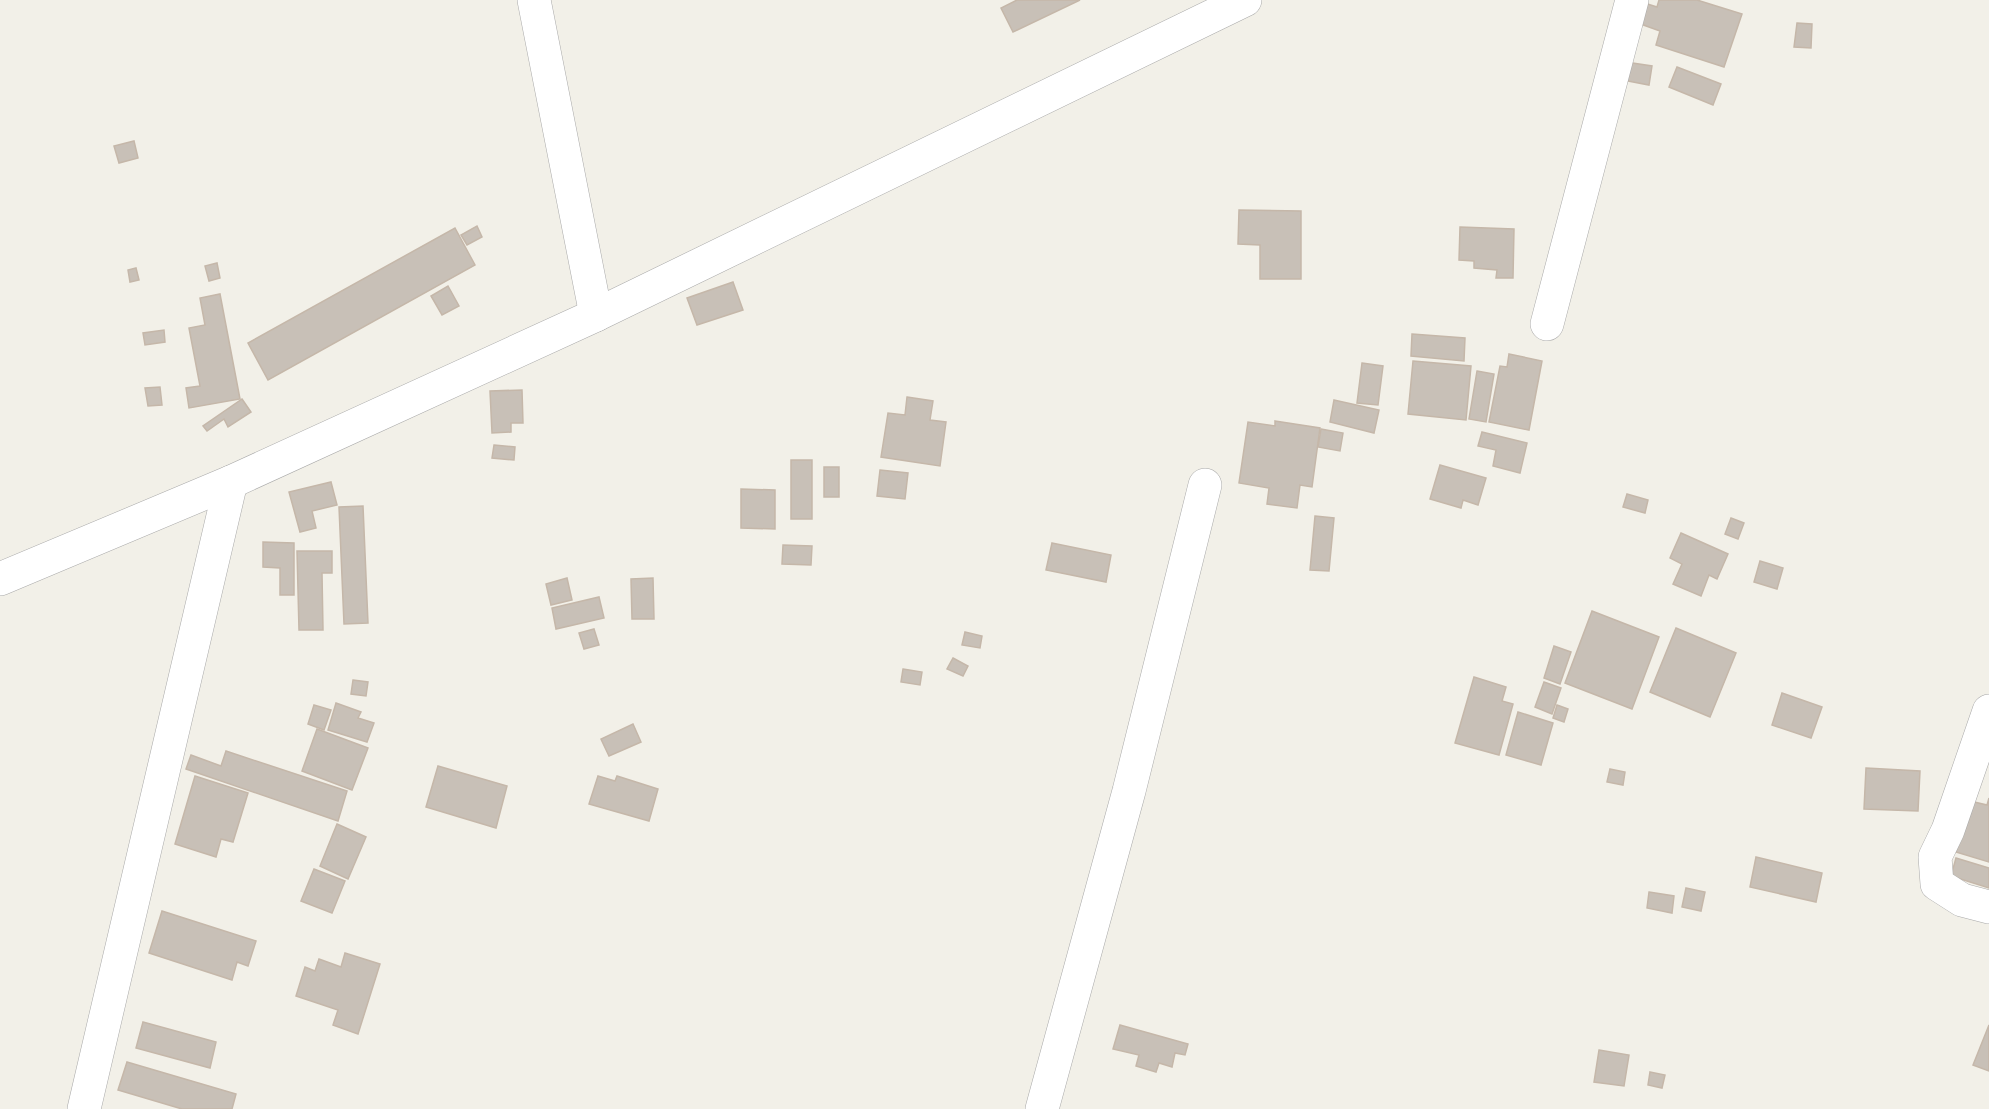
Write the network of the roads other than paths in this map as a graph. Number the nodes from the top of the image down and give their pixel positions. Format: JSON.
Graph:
{"nodes":[{"id":1,"x":534,"y":0,"type":"edge"},
{"id":2,"x":1245,"y":0,"type":"edge"},
{"id":3,"x":1632,"y":0,"type":"edge"},
{"id":4,"x":596,"y":315,"type":"junction"},
{"id":5,"x":1547,"y":324,"type":"dead end"},
{"id":6,"x":231,"y":482,"type":"junction"},
{"id":7,"x":1205,"y":485,"type":"dead end"},
{"id":8,"x":0,"y":579,"type":"edge"},
{"id":9,"x":1989,"y":711,"type":"edge"},
{"id":10,"x":1989,"y":907,"type":"edge"},
{"id":11,"x":84,"y":1109,"type":"edge"},
{"id":12,"x":1042,"y":1109,"type":"edge"}],
"edges":[{"from":1,"to":4,"type":"street"},
{"from":2,"to":4,"type":"street"},
{"from":3,"to":5,"type":"street"},
{"from":4,"to":6,"type":"street"},
{"from":6,"to":8,"type":"street"},
{"from":6,"to":11,"type":"street"},
{"from":7,"to":12,"type":"street"},
{"from":9,"to":10,"type":"street"}]}
